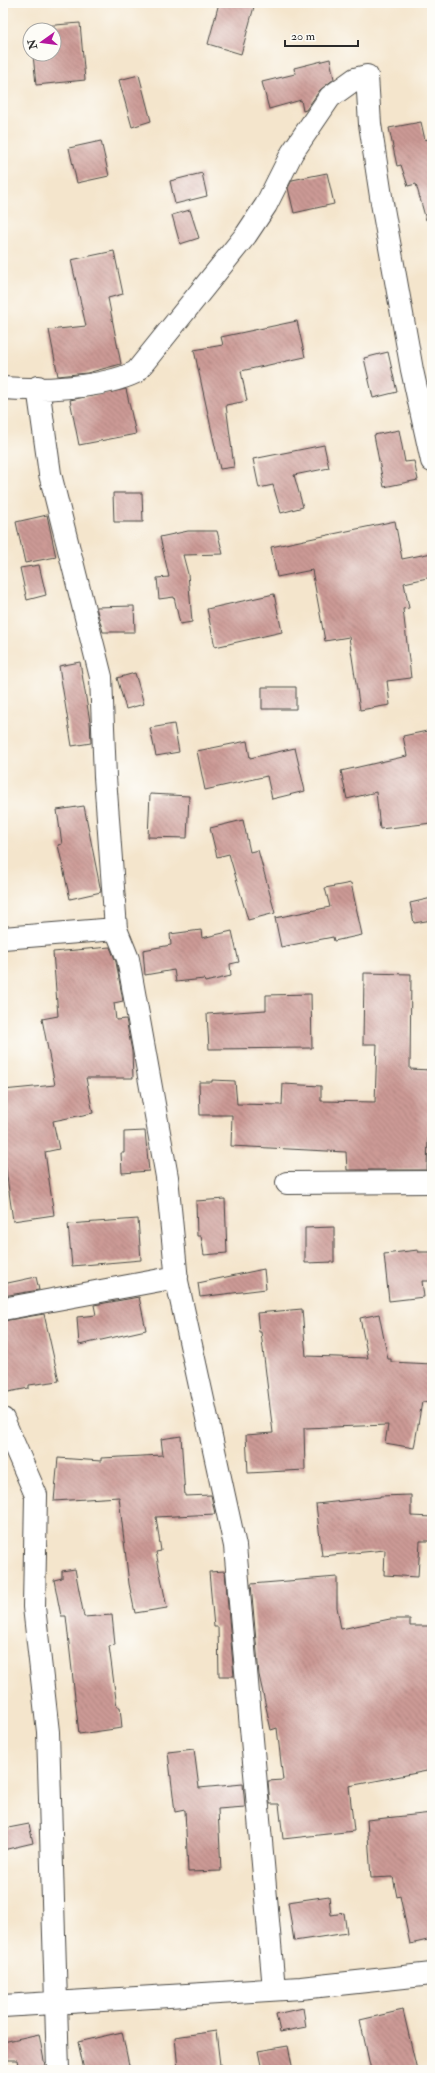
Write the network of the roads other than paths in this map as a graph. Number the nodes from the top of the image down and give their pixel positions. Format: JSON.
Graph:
{"nodes":[{"id":1,"x":38,"y":387,"type":"junction"},
{"id":2,"x":3,"y":388,"type":"edge"},
{"id":3,"x":432,"y":461,"type":"edge"},
{"id":4,"x":116,"y":929,"type":"junction"},
{"id":5,"x":3,"y":938,"type":"edge"},
{"id":6,"x":432,"y":1182,"type":"edge"},
{"id":7,"x":287,"y":1183,"type":"dead end"},
{"id":8,"x":177,"y":1277,"type":"junction"},
{"id":9,"x":3,"y":1309,"type":"edge"},
{"id":10,"x":3,"y":1419,"type":"edge"},
{"id":11,"x":432,"y":1974,"type":"edge"},
{"id":12,"x":274,"y":1989,"type":"junction"},
{"id":13,"x":54,"y":2003,"type":"junction"},
{"id":14,"x":3,"y":2006,"type":"edge"},
{"id":15,"x":58,"y":2070,"type":"edge"}],
"edges":[{"from":1,"to":2,"type":"street"},
{"from":1,"to":3,"type":"street"},
{"from":1,"to":4,"type":"street"},
{"from":4,"to":5,"type":"street"},
{"from":4,"to":8,"type":"street"},
{"from":6,"to":7,"type":"street"},
{"from":8,"to":9,"type":"street"},
{"from":8,"to":12,"type":"street"},
{"from":10,"to":13,"type":"street"},
{"from":11,"to":12,"type":"street"},
{"from":12,"to":13,"type":"street"},
{"from":13,"to":14,"type":"street"},
{"from":13,"to":15,"type":"street"}]}
